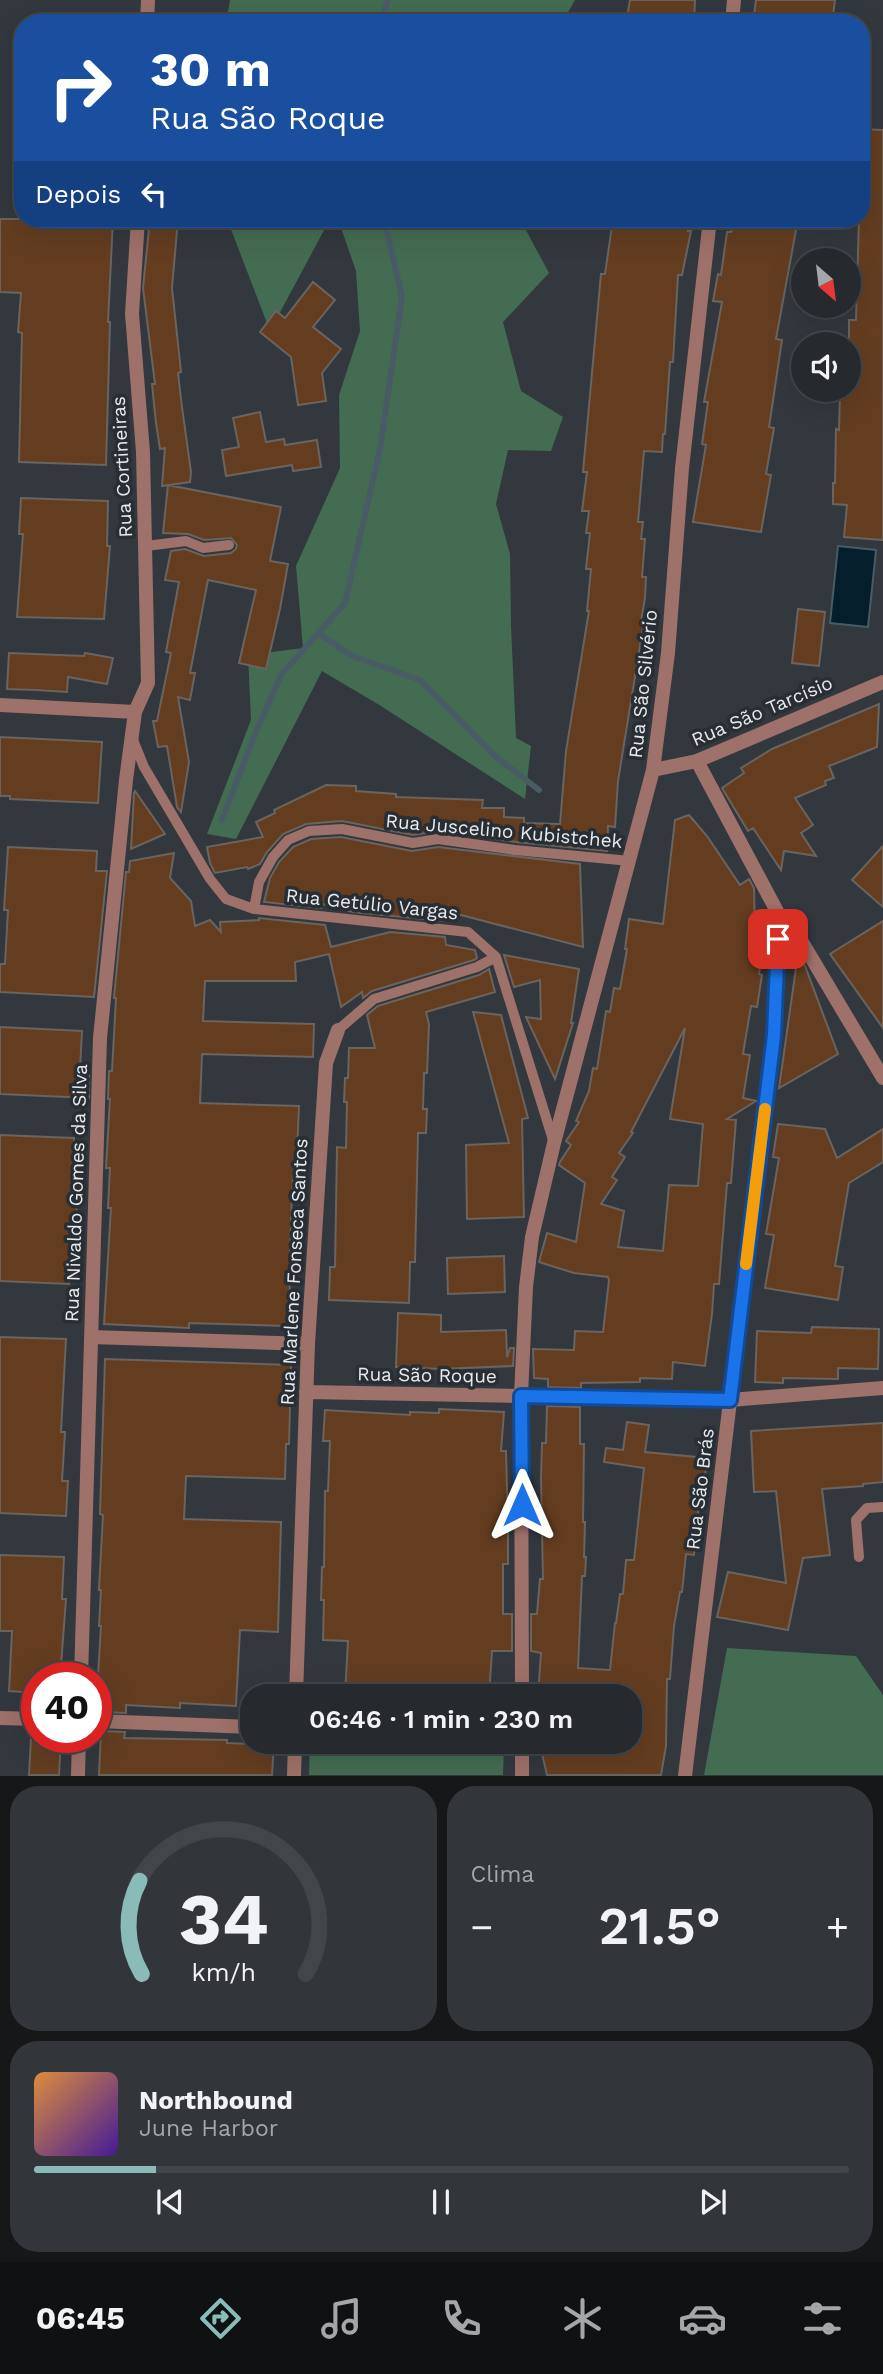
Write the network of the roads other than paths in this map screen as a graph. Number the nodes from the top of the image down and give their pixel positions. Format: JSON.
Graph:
{"nodes":[{"id":1,"x":137,"y":228,"type":"edge"},
{"id":2,"x":709,"y":228,"type":"edge"},
{"id":3,"x":229,"y":545,"type":"dead end"},
{"id":4,"x":146,"y":546,"type":"junction"},
{"id":5,"x":883,"y":681,"type":"edge"},
{"id":6,"x":0,"y":705,"type":"edge"},
{"id":7,"x":135,"y":712,"type":"junction"},
{"id":8,"x":133,"y":740,"type":"junction"},
{"id":9,"x":697,"y":761,"type":"junction"},
{"id":10,"x":653,"y":770,"type":"junction"},
{"id":11,"x":630,"y":861,"type":"junction"},
{"id":12,"x":254,"y":909,"type":"junction"},
{"id":13,"x":779,"y":915,"type":"junction"},
{"id":14,"x":496,"y":957,"type":"junction"},
{"id":15,"x":338,"y":1030,"type":"joint"},
{"id":16,"x":883,"y":1078,"type":"edge"},
{"id":17,"x":554,"y":1143,"type":"junction"},
{"id":18,"x":91,"y":1337,"type":"junction"},
{"id":19,"x":308,"y":1344,"type":"junction"},
{"id":20,"x":883,"y":1388,"type":"edge"},
{"id":21,"x":306,"y":1392,"type":"junction"},
{"id":22,"x":521,"y":1396,"type":"junction"},
{"id":23,"x":730,"y":1400,"type":"junction"},
{"id":24,"x":883,"y":1507,"type":"edge"},
{"id":25,"x":859,"y":1557,"type":"dead end"},
{"id":26,"x":81,"y":1662,"type":"edge"},
{"id":27,"x":296,"y":1684,"type":"edge"},
{"id":28,"x":522,"y":1684,"type":"edge"},
{"id":29,"x":0,"y":1718,"type":"edge"},
{"id":30,"x":21,"y":1719,"type":"edge"},
{"id":31,"x":112,"y":1722,"type":"edge"},
{"id":32,"x":240,"y":1727,"type":"edge"},
{"id":33,"x":79,"y":1753,"type":"edge"},
{"id":34,"x":295,"y":1754,"type":"edge"},
{"id":35,"x":78,"y":1776,"type":"edge"},
{"id":36,"x":294,"y":1776,"type":"edge"},
{"id":37,"x":685,"y":1776,"type":"edge"}],
"edges":[{"from":1,"to":4,"type":"street","name":"Rua Cortineiras"},
{"from":2,"to":10,"type":"street","name":"Rua São Silvério"},
{"from":3,"to":4,"type":"lane"},
{"from":4,"to":7,"type":"street","name":"Rua Cortineiras"},
{"from":5,"to":9,"type":"street","name":"Rua São Tarcísio"},
{"from":6,"to":7,"type":"street"},
{"from":7,"to":8,"type":"street","name":"Rua Nivaldo Gomes da Silva"},
{"from":8,"to":12,"type":"lane","name":"Rua Getúlio Vargas"},
{"from":8,"to":18,"type":"street","name":"Rua Nivaldo Gomes da Silva"},
{"from":9,"to":10,"type":"street","name":"Rua São Tarcísio"},
{"from":9,"to":13,"type":"street"},
{"from":10,"to":11,"type":"street","name":"Rua São Silvério"},
{"from":11,"to":12,"type":"lane","name":"Rua Juscelino Kubistchek"},
{"from":11,"to":17,"type":"street","name":"Rua São Silvério"},
{"from":12,"to":14,"type":"lane","name":"Rua Getúlio Vargas"},
{"from":13,"to":16,"type":"street"},
{"from":13,"to":23,"type":"street","name":"Rua São Brás"},
{"from":14,"to":15,"type":"lane","name":"Rua Marlene Fonseca Santos"},
{"from":14,"to":17,"type":"lane"},
{"from":15,"to":19,"type":"street","name":"Rua Marlene Fonseca Santos"},
{"from":17,"to":22,"type":"street","name":"Rua São Silvério"},
{"from":18,"to":19,"type":"street"},
{"from":18,"to":26,"type":"street","name":"Rua Nivaldo Gomes da Silva"},
{"from":19,"to":21,"type":"street","name":"Rua Marlene Fonseca Santos"},
{"from":20,"to":23,"type":"street","name":"Rua São Roque"},
{"from":21,"to":22,"type":"street","name":"Rua São Roque"},
{"from":21,"to":27,"type":"street","name":"Rua Marlene Fonseca Santos"},
{"from":22,"to":23,"type":"street","name":"Rua São Roque"},
{"from":22,"to":28,"type":"street","name":"Rua São Silvério"},
{"from":23,"to":37,"type":"street","name":"Rua São Brás"},
{"from":24,"to":25,"type":"lane"},
{"from":29,"to":30,"type":"street"},
{"from":31,"to":32,"type":"street"},
{"from":33,"to":35,"type":"street"},
{"from":34,"to":36,"type":"street"}]}
